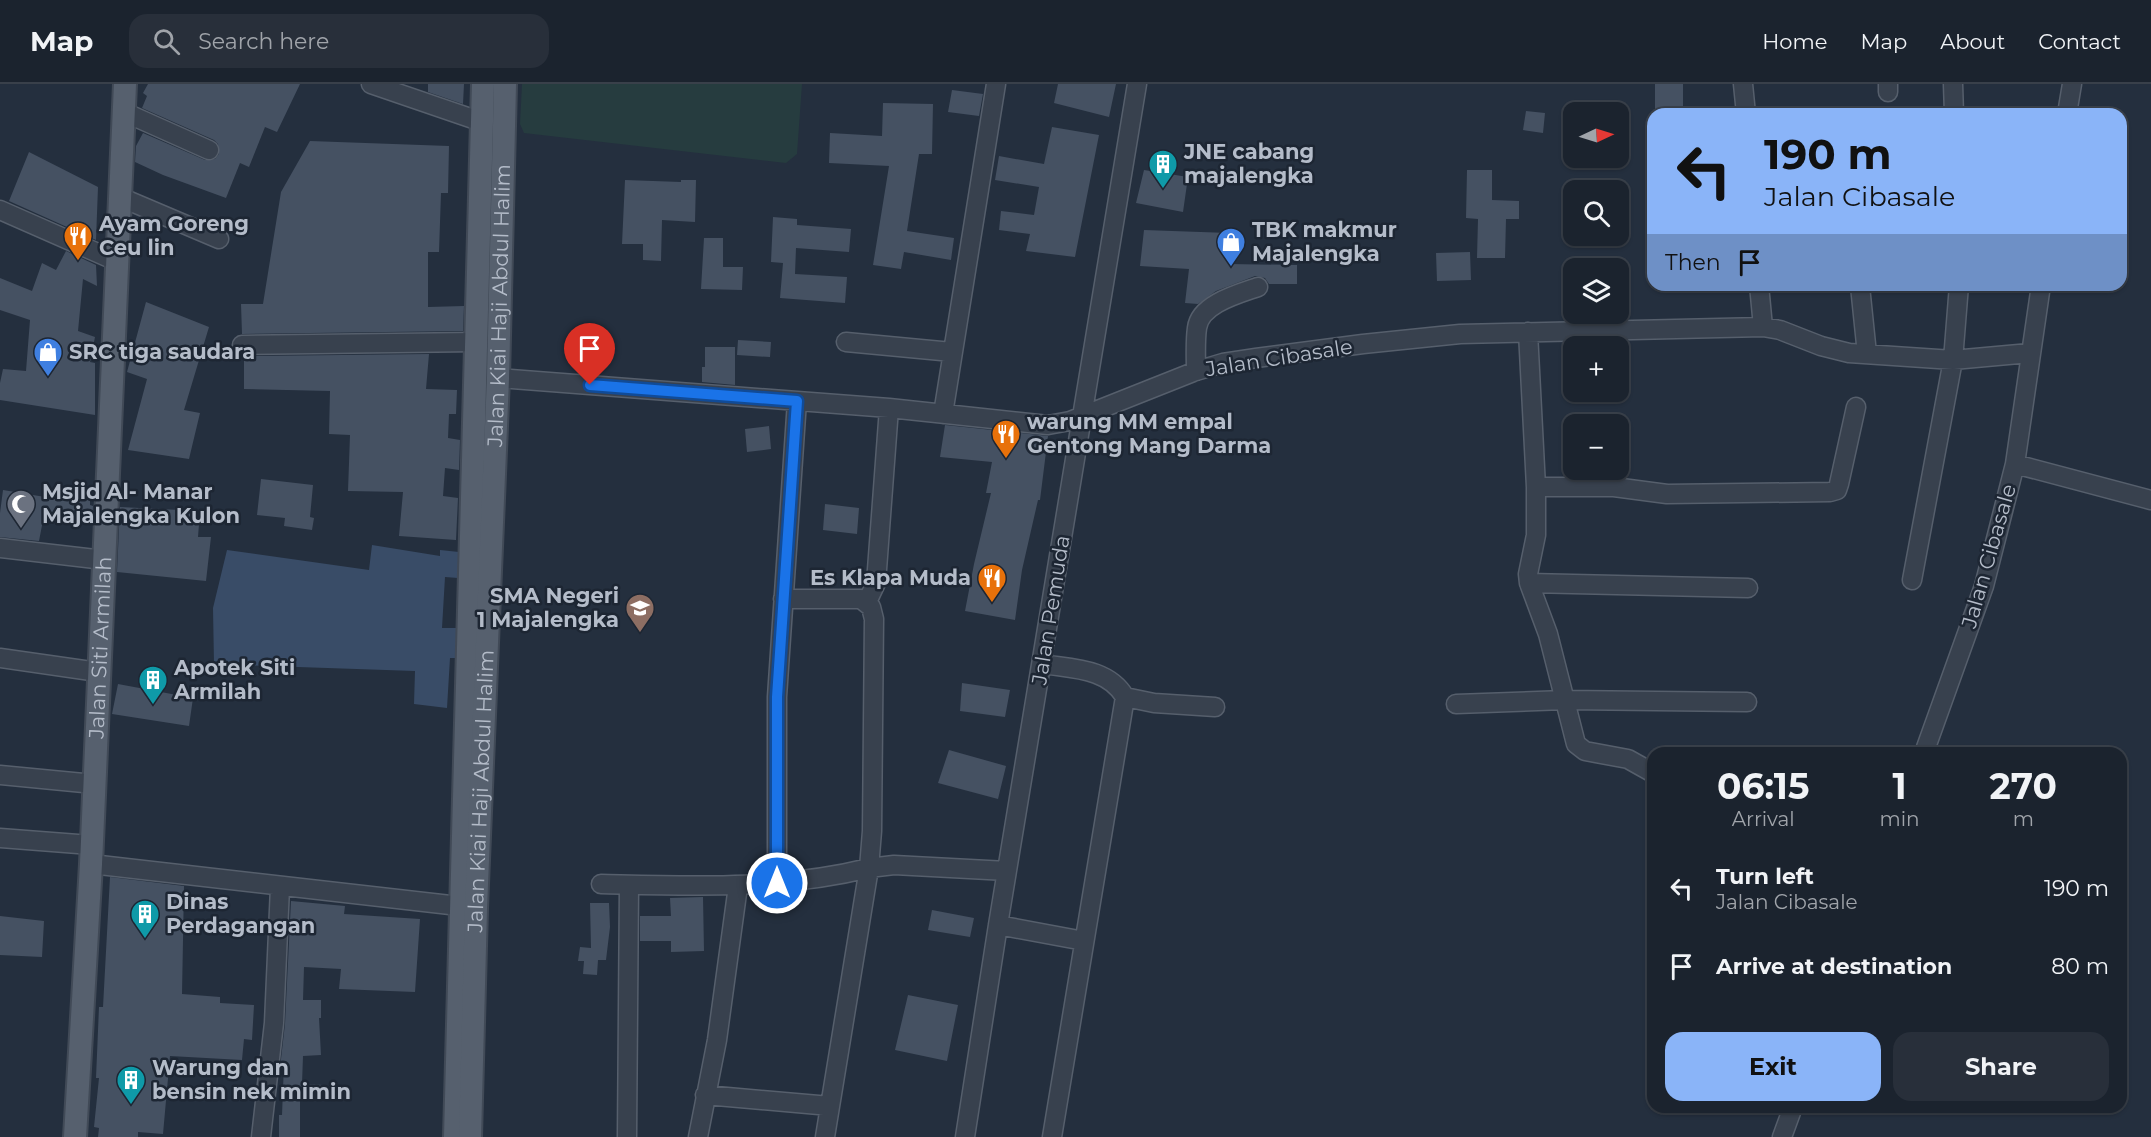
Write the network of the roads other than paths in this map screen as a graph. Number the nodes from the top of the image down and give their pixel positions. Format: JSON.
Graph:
{"nodes":[{"id":1,"x":125,"y":84,"type":"edge"},
{"id":2,"x":371,"y":84,"type":"edge"},
{"id":3,"x":483,"y":84,"type":"edge"},
{"id":4,"x":505,"y":84,"type":"edge"},
{"id":5,"x":996,"y":84,"type":"edge"},
{"id":6,"x":1137,"y":84,"type":"edge"},
{"id":7,"x":1743,"y":84,"type":"edge"},
{"id":8,"x":1953,"y":84,"type":"edge"},
{"id":9,"x":2072,"y":84,"type":"edge"},
{"id":10,"x":1745,"y":108,"type":"edge"},
{"id":11,"x":1954,"y":108,"type":"edge"},
{"id":12,"x":2068,"y":108,"type":"edge"},
{"id":13,"x":124,"y":112,"type":"junction"},
{"id":14,"x":482,"y":122,"type":"junction"},
{"id":15,"x":209,"y":150,"type":"dead end"},
{"id":16,"x":120,"y":197,"type":"junction"},
{"id":17,"x":0,"y":210,"type":"edge"},
{"id":18,"x":219,"y":239,"type":"dead end"},
{"id":19,"x":116,"y":261,"type":"junction"},
{"id":20,"x":1258,"y":288,"type":"dead end"},
{"id":21,"x":1760,"y":291,"type":"edge"},
{"id":22,"x":1861,"y":291,"type":"edge"},
{"id":23,"x":1959,"y":291,"type":"edge"},
{"id":24,"x":2039,"y":291,"type":"edge"},
{"id":25,"x":1763,"y":327,"type":"junction"},
{"id":26,"x":1528,"y":332,"type":"junction"},
{"id":27,"x":476,"y":342,"type":"junction"},
{"id":28,"x":846,"y":342,"type":"dead end"},
{"id":29,"x":242,"y":345,"type":"dead end"},
{"id":30,"x":952,"y":352,"type":"junction"},
{"id":31,"x":2030,"y":353,"type":"junction"},
{"id":32,"x":1867,"y":354,"type":"junction"},
{"id":33,"x":1953,"y":360,"type":"junction"},
{"id":34,"x":1196,"y":371,"type":"junction"},
{"id":35,"x":498,"y":378,"type":"junction"},
{"id":36,"x":797,"y":401,"type":"junction"},
{"id":37,"x":1856,"y":407,"type":"dead end"},
{"id":38,"x":890,"y":408,"type":"junction"},
{"id":39,"x":943,"y":414,"type":"junction"},
{"id":40,"x":1083,"y":415,"type":"junction"},
{"id":41,"x":2014,"y":464,"type":"junction"},
{"id":42,"x":1536,"y":487,"type":"junction"},
{"id":43,"x":2151,"y":500,"type":"edge"},
{"id":44,"x":0,"y":548,"type":"edge"},
{"id":45,"x":104,"y":560,"type":"junction"},
{"id":46,"x":1912,"y":580,"type":"dead end"},
{"id":47,"x":1528,"y":583,"type":"junction"},
{"id":48,"x":1748,"y":588,"type":"dead end"},
{"id":49,"x":783,"y":599,"type":"junction"},
{"id":50,"x":867,"y":602,"type":"junction"},
{"id":51,"x":0,"y":658,"type":"edge"},
{"id":52,"x":1042,"y":664,"type":"junction"},
{"id":53,"x":98,"y":672,"type":"junction"},
{"id":54,"x":1125,"y":697,"type":"junction"},
{"id":55,"x":1565,"y":700,"type":"junction"},
{"id":56,"x":1747,"y":702,"type":"dead end"},
{"id":57,"x":1456,"y":704,"type":"dead end"},
{"id":58,"x":1215,"y":707,"type":"dead end"},
{"id":59,"x":1926,"y":747,"type":"edge"},
{"id":60,"x":1647,"y":770,"type":"edge"},
{"id":61,"x":0,"y":775,"type":"edge"},
{"id":62,"x":94,"y":784,"type":"junction"},
{"id":63,"x":0,"y":838,"type":"edge"},
{"id":64,"x":91,"y":855,"type":"junction"},
{"id":65,"x":869,"y":868,"type":"junction"},
{"id":66,"x":1007,"y":871,"type":"junction"},
{"id":67,"x":777,"y":883,"type":"junction"},
{"id":68,"x":602,"y":884,"type":"dead end"},
{"id":69,"x":629,"y":885,"type":"junction"},
{"id":70,"x":738,"y":886,"type":"junction"},
{"id":71,"x":280,"y":887,"type":"junction"},
{"id":72,"x":459,"y":906,"type":"junction"},
{"id":73,"x":998,"y":925,"type":"junction"},
{"id":74,"x":1084,"y":941,"type":"junction"},
{"id":75,"x":705,"y":1095,"type":"junction"},
{"id":76,"x":830,"y":1106,"type":"junction"},
{"id":77,"x":1791,"y":1113,"type":"edge"},
{"id":78,"x":75,"y":1137,"type":"edge"},
{"id":79,"x":261,"y":1137,"type":"edge"},
{"id":80,"x":454,"y":1137,"type":"edge"},
{"id":81,"x":470,"y":1137,"type":"edge"},
{"id":82,"x":627,"y":1137,"type":"edge"},
{"id":83,"x":698,"y":1137,"type":"edge"},
{"id":84,"x":825,"y":1137,"type":"edge"},
{"id":85,"x":965,"y":1137,"type":"edge"},
{"id":86,"x":1052,"y":1137,"type":"edge"},
{"id":87,"x":1782,"y":1137,"type":"edge"}],
"edges":[{"from":1,"to":13,"type":"main road","name":"Jalan Siti Armilah"},
{"from":2,"to":14,"type":"street"},
{"from":3,"to":14,"type":"main road","name":"Jalan Kiai Haji Abdul Halim"},
{"from":4,"to":35,"type":"main road","name":"Jalan Kiai Haji Abdul Halim"},
{"from":5,"to":30,"type":"street"},
{"from":6,"to":40,"type":"street","name":"Jalan Pemuda"},
{"from":7,"to":10,"type":"street"},
{"from":8,"to":11,"type":"street"},
{"from":9,"to":12,"type":"street"},
{"from":13,"to":15,"type":"street"},
{"from":13,"to":16,"type":"main road","name":"Jalan Siti Armilah"},
{"from":14,"to":27,"type":"main road","name":"Jalan Kiai Haji Abdul Halim"},
{"from":16,"to":18,"type":"street"},
{"from":16,"to":19,"type":"main road","name":"Jalan Siti Armilah"},
{"from":17,"to":19,"type":"street"},
{"from":19,"to":45,"type":"main road","name":"Jalan Siti Armilah"},
{"from":20,"to":34,"type":"street"},
{"from":21,"to":25,"type":"street"},
{"from":22,"to":32,"type":"street"},
{"from":23,"to":33,"type":"street"},
{"from":24,"to":31,"type":"street","name":"Jalan Cibasale"},
{"from":25,"to":26,"type":"street","name":"Jalan Cibasale"},
{"from":25,"to":32,"type":"street","name":"Jalan Cibasale"},
{"from":26,"to":34,"type":"street","name":"Jalan Cibasale"},
{"from":26,"to":42,"type":"street"},
{"from":27,"to":29,"type":"street"},
{"from":27,"to":72,"type":"main road","name":"Jalan Kiai Haji Abdul Halim"},
{"from":28,"to":30,"type":"street"},
{"from":30,"to":39,"type":"street"},
{"from":31,"to":33,"type":"street","name":"Jalan Cibasale"},
{"from":31,"to":41,"type":"street","name":"Jalan Cibasale"},
{"from":32,"to":33,"type":"street","name":"Jalan Cibasale"},
{"from":33,"to":46,"type":"street"},
{"from":34,"to":40,"type":"street","name":"Jalan Cibasale"},
{"from":35,"to":36,"type":"street","name":"Jalan Cibasale"},
{"from":35,"to":81,"type":"main road","name":"Jalan Kiai Haji Abdul Halim"},
{"from":36,"to":38,"type":"street","name":"Jalan Cibasale"},
{"from":36,"to":49,"type":"street"},
{"from":37,"to":42,"type":"street"},
{"from":38,"to":39,"type":"street","name":"Jalan Cibasale"},
{"from":38,"to":50,"type":"street"},
{"from":39,"to":40,"type":"street","name":"Jalan Cibasale"},
{"from":40,"to":52,"type":"street","name":"Jalan Pemuda"},
{"from":41,"to":43,"type":"street"},
{"from":41,"to":59,"type":"street","name":"Jalan Cibasale"},
{"from":42,"to":47,"type":"street"},
{"from":44,"to":45,"type":"street"},
{"from":45,"to":53,"type":"main road","name":"Jalan Siti Armilah"},
{"from":47,"to":48,"type":"street"},
{"from":47,"to":55,"type":"street"},
{"from":49,"to":50,"type":"street"},
{"from":49,"to":67,"type":"street"},
{"from":50,"to":65,"type":"street"},
{"from":51,"to":53,"type":"street"},
{"from":52,"to":54,"type":"street"},
{"from":52,"to":66,"type":"street","name":"Jalan Pemuda"},
{"from":53,"to":62,"type":"main road","name":"Jalan Siti Armilah"},
{"from":54,"to":58,"type":"street"},
{"from":54,"to":74,"type":"street"},
{"from":55,"to":56,"type":"street"},
{"from":55,"to":57,"type":"street"},
{"from":55,"to":60,"type":"street"},
{"from":61,"to":62,"type":"street"},
{"from":62,"to":64,"type":"main road","name":"Jalan Siti Armilah"},
{"from":63,"to":64,"type":"street"},
{"from":64,"to":71,"type":"street"},
{"from":64,"to":78,"type":"main road","name":"Jalan Siti Armilah"},
{"from":65,"to":66,"type":"street"},
{"from":65,"to":67,"type":"street"},
{"from":65,"to":76,"type":"street"},
{"from":66,"to":73,"type":"street","name":"Jalan Pemuda"},
{"from":67,"to":70,"type":"street"},
{"from":68,"to":69,"type":"street"},
{"from":69,"to":70,"type":"street"},
{"from":69,"to":82,"type":"street"},
{"from":70,"to":75,"type":"street"},
{"from":71,"to":72,"type":"street"},
{"from":71,"to":79,"type":"street"},
{"from":72,"to":80,"type":"main road","name":"Jalan Kiai Haji Abdul Halim"},
{"from":73,"to":74,"type":"street"},
{"from":73,"to":85,"type":"street","name":"Jalan Pemuda"},
{"from":74,"to":86,"type":"street"},
{"from":75,"to":76,"type":"street"},
{"from":75,"to":83,"type":"street"},
{"from":76,"to":84,"type":"street"},
{"from":77,"to":87,"type":"street"}]}
